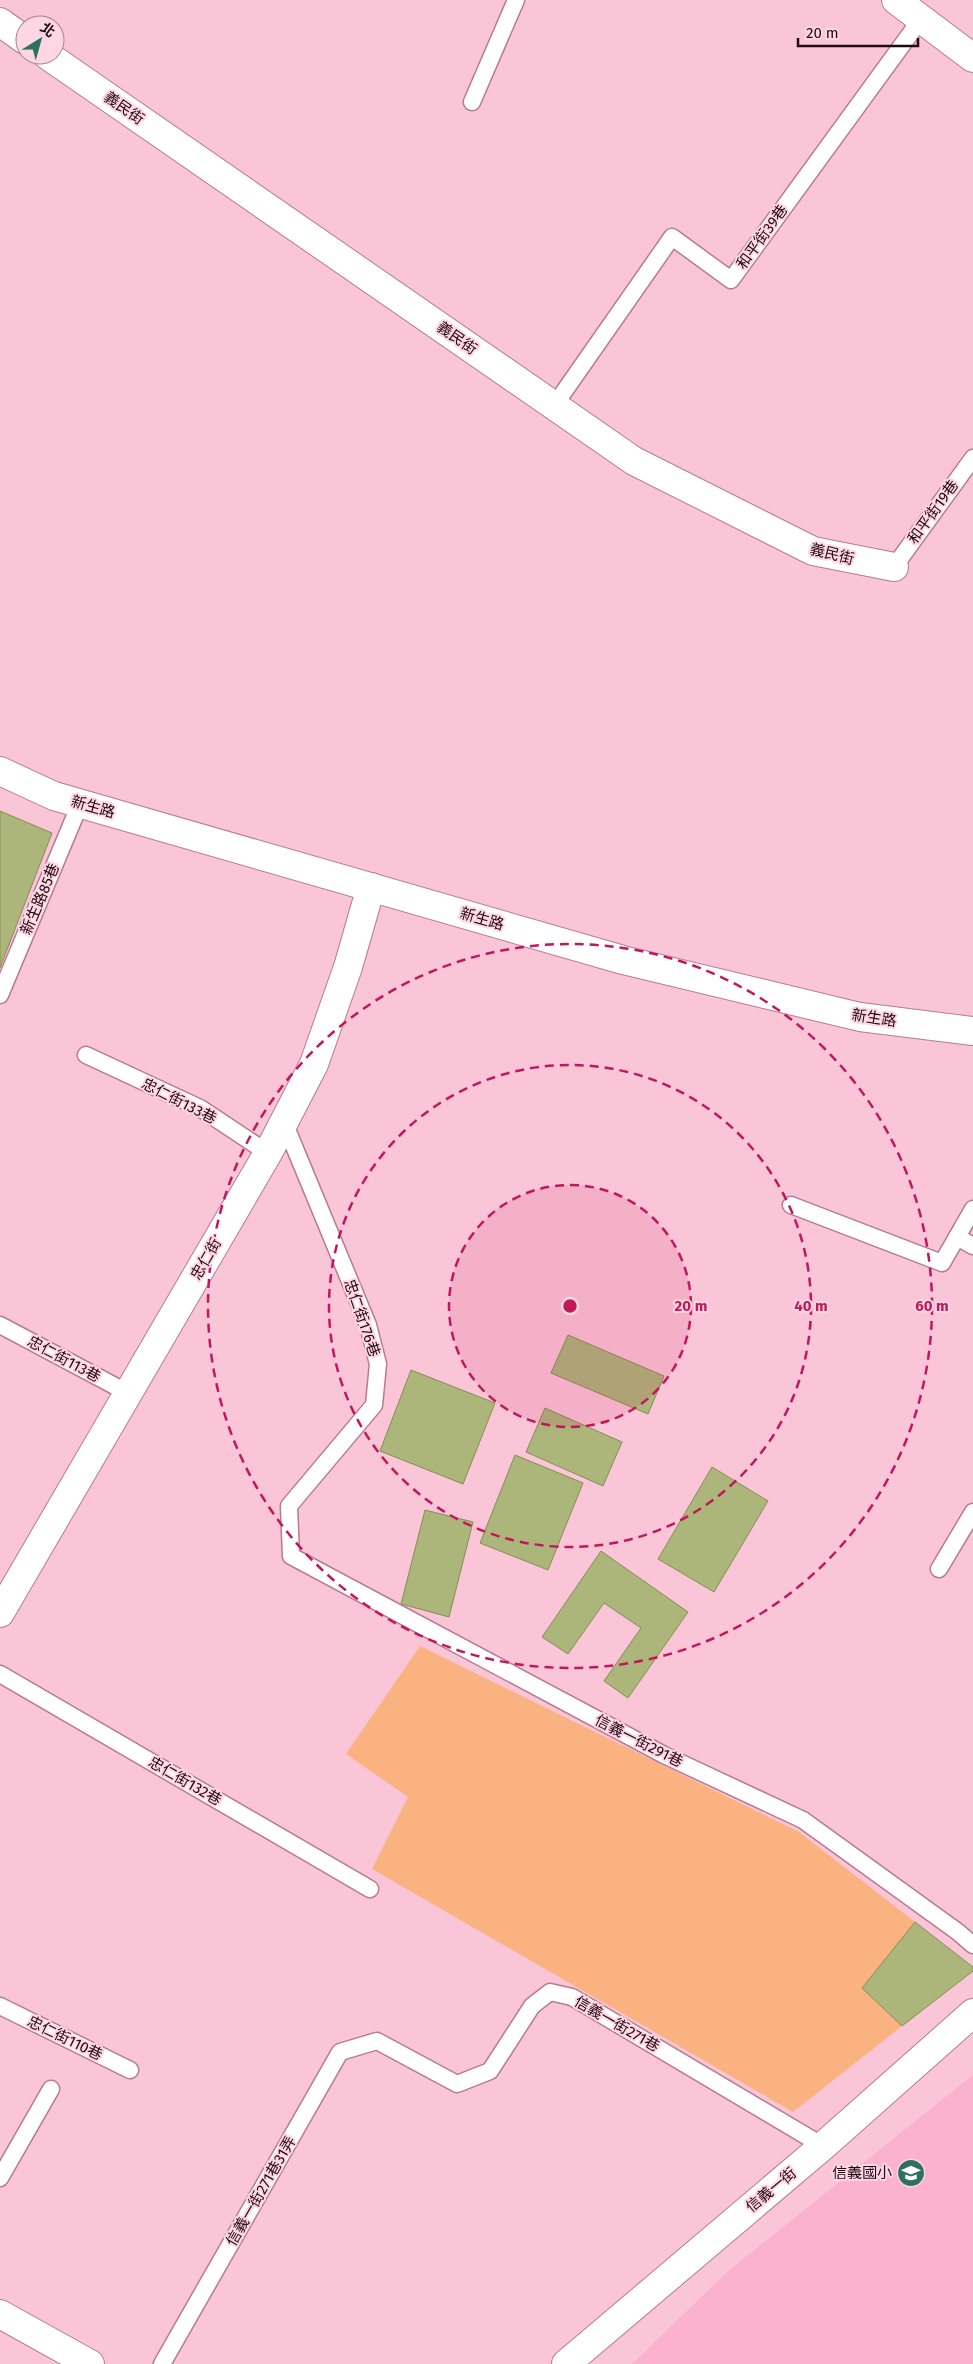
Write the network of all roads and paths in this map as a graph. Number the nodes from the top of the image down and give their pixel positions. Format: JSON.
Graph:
{"nodes":[{"id":1,"x":516,"y":0,"type":"edge"},
{"id":2,"x":896,"y":0,"type":"edge"},
{"id":3,"x":921,"y":19,"type":"junction"},
{"id":4,"x":0,"y":22,"type":"edge"},
{"id":5,"x":15,"y":33,"type":"edge"},
{"id":6,"x":973,"y":58,"type":"edge"},
{"id":7,"x":61,"y":65,"type":"edge"},
{"id":8,"x":472,"y":102,"type":"dead end"},
{"id":9,"x":554,"y":406,"type":"junction"},
{"id":10,"x":973,"y":458,"type":"edge"},
{"id":11,"x":894,"y":567,"type":"joint"},
{"id":12,"x":0,"y":771,"type":"edge"},
{"id":13,"x":80,"y":804,"type":"junction"},
{"id":14,"x":371,"y":887,"type":"junction"},
{"id":15,"x":0,"y":994,"type":"edge"},
{"id":16,"x":973,"y":1031,"type":"edge"},
{"id":17,"x":86,"y":1055,"type":"dead end"},
{"id":18,"x":284,"y":1122,"type":"junction"},
{"id":19,"x":268,"y":1153,"type":"junction"},
{"id":20,"x":791,"y":1205,"type":"dead end"},
{"id":21,"x":973,"y":1209,"type":"edge"},
{"id":22,"x":957,"y":1237,"type":"junction"},
{"id":23,"x":973,"y":1246,"type":"edge"},
{"id":24,"x":0,"y":1325,"type":"edge"},
{"id":25,"x":128,"y":1393,"type":"junction"},
{"id":26,"x":973,"y":1512,"type":"edge"},
{"id":27,"x":291,"y":1556,"type":"joint"},
{"id":28,"x":939,"y":1569,"type":"dead end"},
{"id":29,"x":0,"y":1613,"type":"edge"},
{"id":30,"x":0,"y":1674,"type":"edge"},
{"id":31,"x":370,"y":1889,"type":"dead end"},
{"id":32,"x":973,"y":1945,"type":"edge"},
{"id":33,"x":0,"y":2006,"type":"edge"},
{"id":34,"x":973,"y":2013,"type":"edge"},
{"id":35,"x":377,"y":2041,"type":"joint"},
{"id":36,"x":130,"y":2070,"type":"dead end"},
{"id":37,"x":51,"y":2089,"type":"dead end"},
{"id":38,"x":823,"y":2146,"type":"junction"},
{"id":39,"x":0,"y":2178,"type":"edge"},
{"id":40,"x":0,"y":2314,"type":"edge"},
{"id":41,"x":90,"y":2364,"type":"edge"},
{"id":42,"x":162,"y":2364,"type":"edge"},
{"id":43,"x":566,"y":2364,"type":"edge"}],
"edges":[{"from":1,"to":8,"type":"lane"},
{"from":2,"to":3,"type":"street"},
{"from":3,"to":6,"type":"street"},
{"from":3,"to":9,"type":"lane","name":"和平街39巷"},
{"from":4,"to":5,"type":"street"},
{"from":7,"to":9,"type":"street","name":"義民街"},
{"from":9,"to":11,"type":"street","name":"義民街"},
{"from":10,"to":11,"type":"lane","name":"和平街19巷"},
{"from":12,"to":13,"type":"street","name":"新生路"},
{"from":13,"to":14,"type":"street","name":"新生路"},
{"from":13,"to":15,"type":"lane","name":"新生路85巷"},
{"from":14,"to":16,"type":"street","name":"新生路"},
{"from":14,"to":18,"type":"street","name":"忠仁街"},
{"from":17,"to":19,"type":"lane","name":"忠仁街133巷"},
{"from":18,"to":19,"type":"street","name":"忠仁街"},
{"from":18,"to":27,"type":"lane","name":"忠仁街176巷"},
{"from":19,"to":25,"type":"street","name":"忠仁街"},
{"from":20,"to":22,"type":"lane"},
{"from":21,"to":22,"type":"lane"},
{"from":22,"to":23,"type":"lane"},
{"from":24,"to":25,"type":"lane","name":"忠仁街113巷"},
{"from":25,"to":29,"type":"street","name":"忠仁街"},
{"from":26,"to":28,"type":"lane"},
{"from":27,"to":32,"type":"lane","name":"信義一街291巷"},
{"from":30,"to":31,"type":"lane","name":"忠仁街132巷"},
{"from":33,"to":36,"type":"lane","name":"忠仁街110巷"},
{"from":34,"to":38,"type":"street","name":"信義一街"},
{"from":35,"to":38,"type":"lane","name":"信義一街271巷"},
{"from":35,"to":42,"type":"lane","name":"信義一街271巷31弄"},
{"from":37,"to":39,"type":"lane"},
{"from":38,"to":43,"type":"street","name":"信義一街"},
{"from":40,"to":41,"type":"street"}]}
